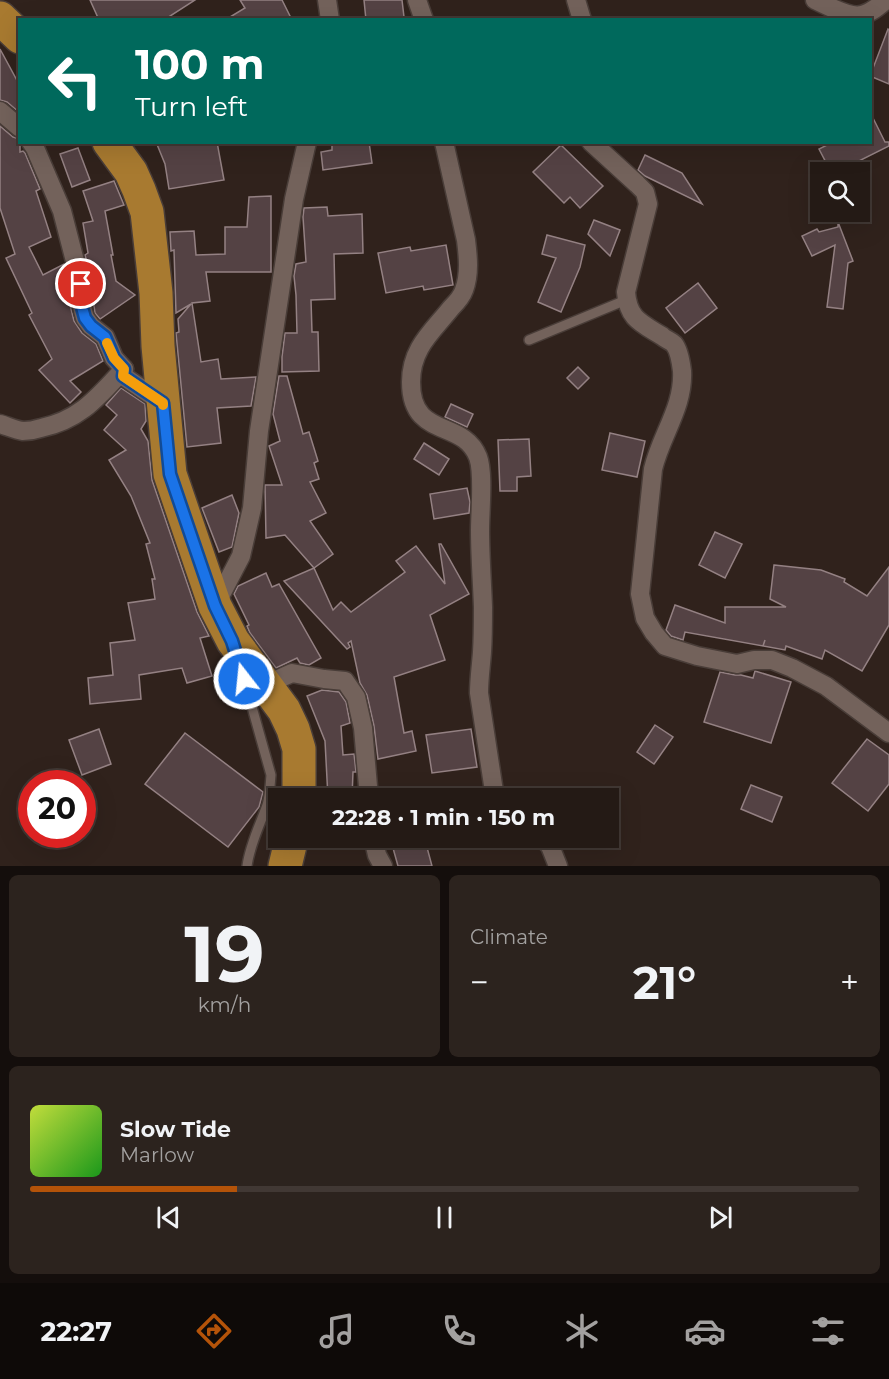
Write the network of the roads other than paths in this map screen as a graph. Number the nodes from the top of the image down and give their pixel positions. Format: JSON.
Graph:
{"nodes":[{"id":1,"x":327,"y":0,"type":"edge"},
{"id":2,"x":417,"y":0,"type":"edge"},
{"id":3,"x":576,"y":0,"type":"edge"},
{"id":4,"x":815,"y":0,"type":"edge"},
{"id":5,"x":886,"y":0,"type":"edge"},
{"id":6,"x":0,"y":18,"type":"edge"},
{"id":7,"x":330,"y":18,"type":"edge"},
{"id":8,"x":423,"y":18,"type":"edge"},
{"id":9,"x":581,"y":18,"type":"edge"},
{"id":10,"x":18,"y":35,"type":"edge"},
{"id":11,"x":0,"y":111,"type":"edge"},
{"id":12,"x":18,"y":126,"type":"edge"},
{"id":13,"x":32,"y":144,"type":"edge"},
{"id":14,"x":110,"y":144,"type":"edge"},
{"id":15,"x":307,"y":144,"type":"edge"},
{"id":16,"x":444,"y":144,"type":"edge"},
{"id":17,"x":593,"y":144,"type":"edge"},
{"id":18,"x":626,"y":300,"type":"junction"},
{"id":19,"x":529,"y":340,"type":"dead end"},
{"id":20,"x":124,"y":369,"type":"junction"},
{"id":21,"x":163,"y":403,"type":"junction"},
{"id":22,"x":0,"y":424,"type":"edge"},
{"id":23,"x":215,"y":606,"type":"junction"},
{"id":24,"x":232,"y":641,"type":"junction"},
{"id":25,"x":265,"y":685,"type":"junction"},
{"id":26,"x":889,"y":733,"type":"edge"},
{"id":27,"x":298,"y":788,"type":"edge"},
{"id":28,"x":368,"y":788,"type":"edge"},
{"id":29,"x":493,"y":788,"type":"edge"},
{"id":30,"x":289,"y":848,"type":"edge"},
{"id":31,"x":375,"y":848,"type":"edge"},
{"id":32,"x":551,"y":848,"type":"edge"},
{"id":33,"x":247,"y":866,"type":"edge"},
{"id":34,"x":285,"y":866,"type":"edge"},
{"id":35,"x":383,"y":866,"type":"edge"},
{"id":36,"x":558,"y":866,"type":"edge"}],
"edges":[{"from":1,"to":7,"type":"street"},
{"from":2,"to":8,"type":"street"},
{"from":3,"to":9,"type":"street"},
{"from":4,"to":5,"type":"street"},
{"from":6,"to":10,"type":"highway"},
{"from":11,"to":12,"type":"street"},
{"from":13,"to":20,"type":"street"},
{"from":14,"to":21,"type":"highway"},
{"from":15,"to":23,"type":"street"},
{"from":16,"to":29,"type":"street"},
{"from":17,"to":18,"type":"street"},
{"from":18,"to":19,"type":"lane"},
{"from":18,"to":26,"type":"street"},
{"from":20,"to":21,"type":"street"},
{"from":20,"to":22,"type":"street"},
{"from":21,"to":23,"type":"highway"},
{"from":23,"to":24,"type":"highway"},
{"from":24,"to":25,"type":"highway"},
{"from":24,"to":33,"type":"lane"},
{"from":25,"to":27,"type":"highway"},
{"from":25,"to":28,"type":"street"},
{"from":30,"to":34,"type":"highway"},
{"from":31,"to":35,"type":"street"},
{"from":32,"to":36,"type":"street"}]}
